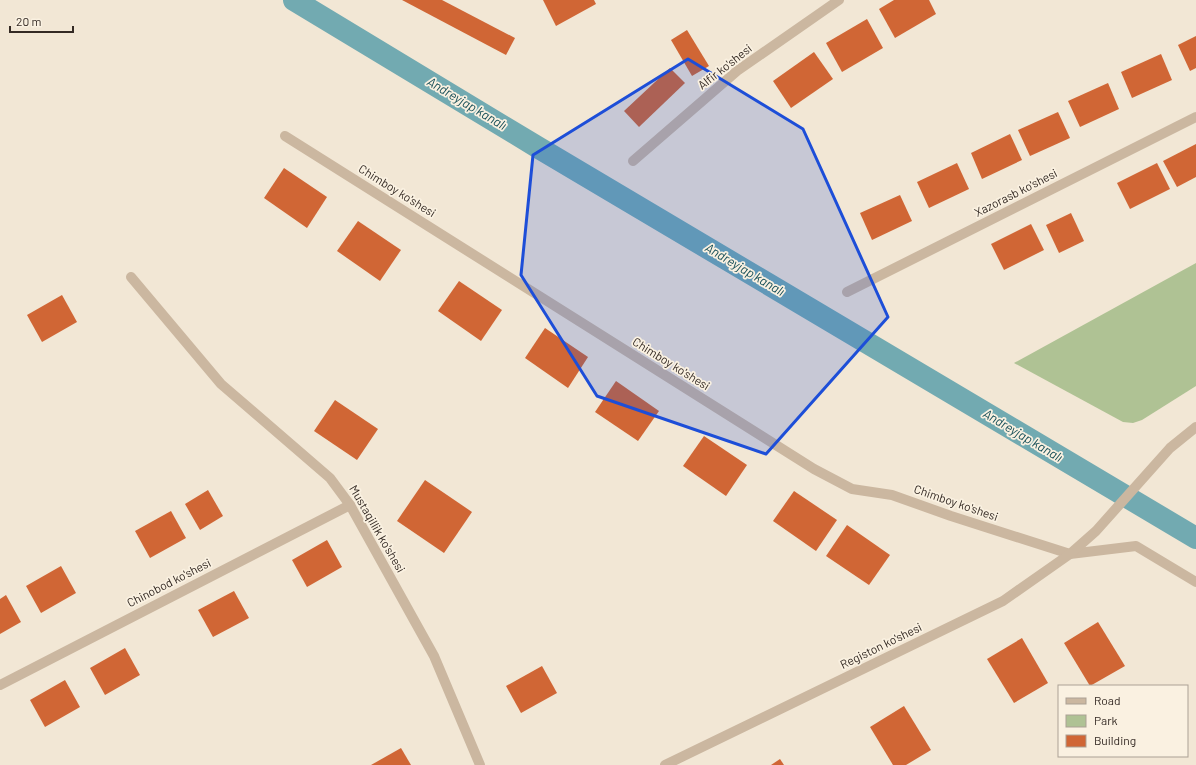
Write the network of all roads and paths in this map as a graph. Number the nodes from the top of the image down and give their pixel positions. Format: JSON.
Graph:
{"nodes":[{"id":1,"x":839,"y":0,"type":"edge"},
{"id":2,"x":1196,"y":117,"type":"edge"},
{"id":3,"x":285,"y":136,"type":"dead end"},
{"id":4,"x":633,"y":161,"type":"dead end"},
{"id":5,"x":131,"y":277,"type":"dead end"},
{"id":6,"x":847,"y":292,"type":"dead end"},
{"id":7,"x":1196,"y":427,"type":"edge"},
{"id":8,"x":350,"y":505,"type":"junction"},
{"id":9,"x":1070,"y":554,"type":"junction"},
{"id":10,"x":1196,"y":582,"type":"edge"},
{"id":11,"x":0,"y":685,"type":"edge"},
{"id":12,"x":480,"y":765,"type":"edge"},
{"id":13,"x":665,"y":765,"type":"edge"}],
"edges":[{"from":1,"to":4,"type":"street","name":"Alfir ko'shesi"},
{"from":2,"to":6,"type":"street","name":"Xazorasb ko'shesi"},
{"from":3,"to":9,"type":"street","name":"Chimboy ko'shesi"},
{"from":5,"to":8,"type":"street","name":"Mustaqillik ko'shesi"},
{"from":7,"to":9,"type":"street","name":"Registon ko'shesi"},
{"from":8,"to":11,"type":"street","name":"Chinobod ko'shesi"},
{"from":8,"to":12,"type":"street","name":"Mustaqillik ko'shesi"},
{"from":9,"to":10,"type":"street"},
{"from":9,"to":13,"type":"street","name":"Registon ko'shesi"}]}
